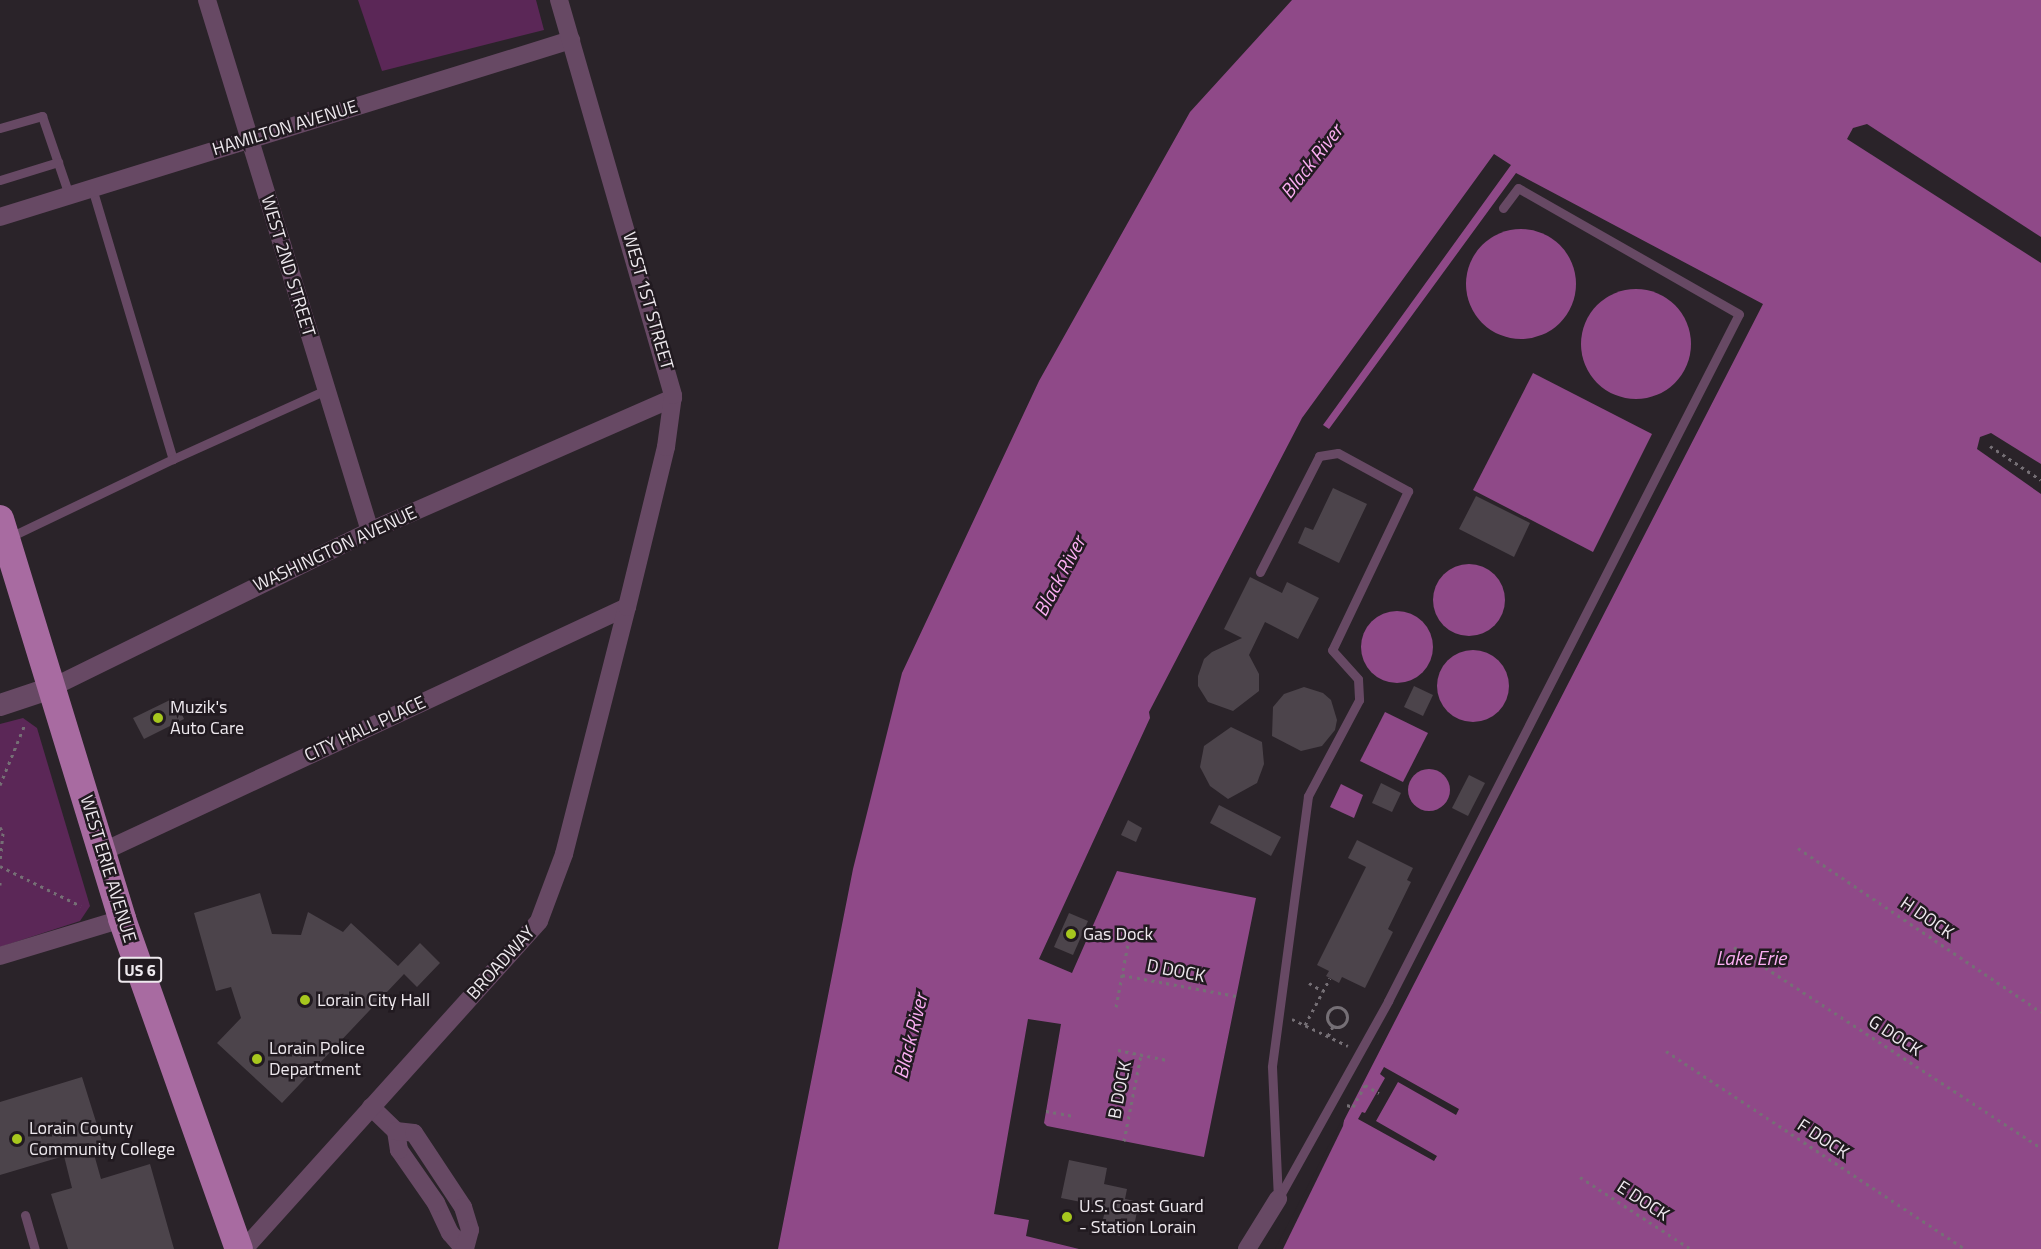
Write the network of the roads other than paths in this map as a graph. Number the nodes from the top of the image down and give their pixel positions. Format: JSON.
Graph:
{"nodes":[{"id":1,"x":207,"y":0,"type":"edge"},
{"id":2,"x":559,"y":0,"type":"edge"},
{"id":3,"x":571,"y":39,"type":"junction"},
{"id":4,"x":0,"y":128,"type":"edge"},
{"id":5,"x":249,"y":139,"type":"junction"},
{"id":6,"x":58,"y":162,"type":"junction"},
{"id":7,"x":0,"y":180,"type":"edge"},
{"id":8,"x":92,"y":188,"type":"junction"},
{"id":9,"x":69,"y":195,"type":"junction"},
{"id":10,"x":1503,"y":208,"type":"dead end"},
{"id":11,"x":0,"y":217,"type":"edge"},
{"id":12,"x":326,"y":390,"type":"junction"},
{"id":13,"x":673,"y":398,"type":"junction"},
{"id":14,"x":173,"y":459,"type":"junction"},
{"id":15,"x":3,"y":529,"type":"edge"},
{"id":16,"x":369,"y":531,"type":"junction"},
{"id":17,"x":1260,"y":572,"type":"dead end"},
{"id":18,"x":627,"y":607,"type":"junction"},
{"id":19,"x":51,"y":688,"type":"junction"},
{"id":20,"x":0,"y":705,"type":"edge"},
{"id":21,"x":102,"y":852,"type":"junction"},
{"id":22,"x":122,"y":919,"type":"junction"},
{"id":23,"x":0,"y":956,"type":"edge"},
{"id":24,"x":371,"y":1107,"type":"junction"},
{"id":25,"x":1278,"y":1199,"type":"junction"},
{"id":26,"x":25,"y":1215,"type":"dead end"},
{"id":27,"x":35,"y":1249,"type":"edge"},
{"id":28,"x":239,"y":1249,"type":"edge"},
{"id":29,"x":244,"y":1249,"type":"edge"},
{"id":30,"x":465,"y":1249,"type":"edge"},
{"id":31,"x":1247,"y":1249,"type":"edge"}],
"edges":[{"from":1,"to":5,"type":"street","name":"WEST 2ND STREET"},
{"from":2,"to":3,"type":"street","name":"WEST 1ST STREET"},
{"from":3,"to":5,"type":"street","name":"HAMILTON AVENUE"},
{"from":3,"to":13,"type":"street","name":"WEST 1ST STREET"},
{"from":4,"to":6,"type":"lane"},
{"from":5,"to":8,"type":"street","name":"HAMILTON AVENUE"},
{"from":5,"to":12,"type":"street","name":"WEST 2ND STREET"},
{"from":6,"to":7,"type":"lane"},
{"from":6,"to":9,"type":"lane"},
{"from":8,"to":9,"type":"street","name":"HAMILTON AVENUE"},
{"from":8,"to":14,"type":"lane"},
{"from":9,"to":11,"type":"street","name":"HAMILTON AVENUE"},
{"from":10,"to":25,"type":"lane"},
{"from":12,"to":14,"type":"lane"},
{"from":12,"to":16,"type":"street","name":"WEST 2ND STREET"},
{"from":13,"to":16,"type":"street","name":"WASHINGTON AVENUE"},
{"from":13,"to":18,"type":"street","name":"WEST 1ST STREET"},
{"from":14,"to":15,"type":"lane"},
{"from":15,"to":19,"type":"main road","name":"WEST ERIE AVENUE","number":"US 6"},
{"from":16,"to":19,"type":"street","name":"WASHINGTON AVENUE"},
{"from":17,"to":25,"type":"lane"},
{"from":18,"to":21,"type":"street","name":"CITY HALL PLACE"},
{"from":18,"to":24,"type":"street","name":"BROADWAY"},
{"from":19,"to":20,"type":"street","name":"WASHINGTON AVENUE"},
{"from":19,"to":21,"type":"main road","name":"WEST ERIE AVENUE","number":"US 6"},
{"from":21,"to":22,"type":"main road","name":"WEST ERIE AVENUE","number":"US 6"},
{"from":22,"to":23,"type":"street"},
{"from":22,"to":28,"type":"main road","name":"WEST ERIE AVENUE","number":"US 6"},
{"from":24,"to":29,"type":"street","name":"BROADWAY"},
{"from":24,"to":30,"type":"street"},
{"from":25,"to":31,"type":"street"},
{"from":26,"to":27,"type":"lane"}]}
